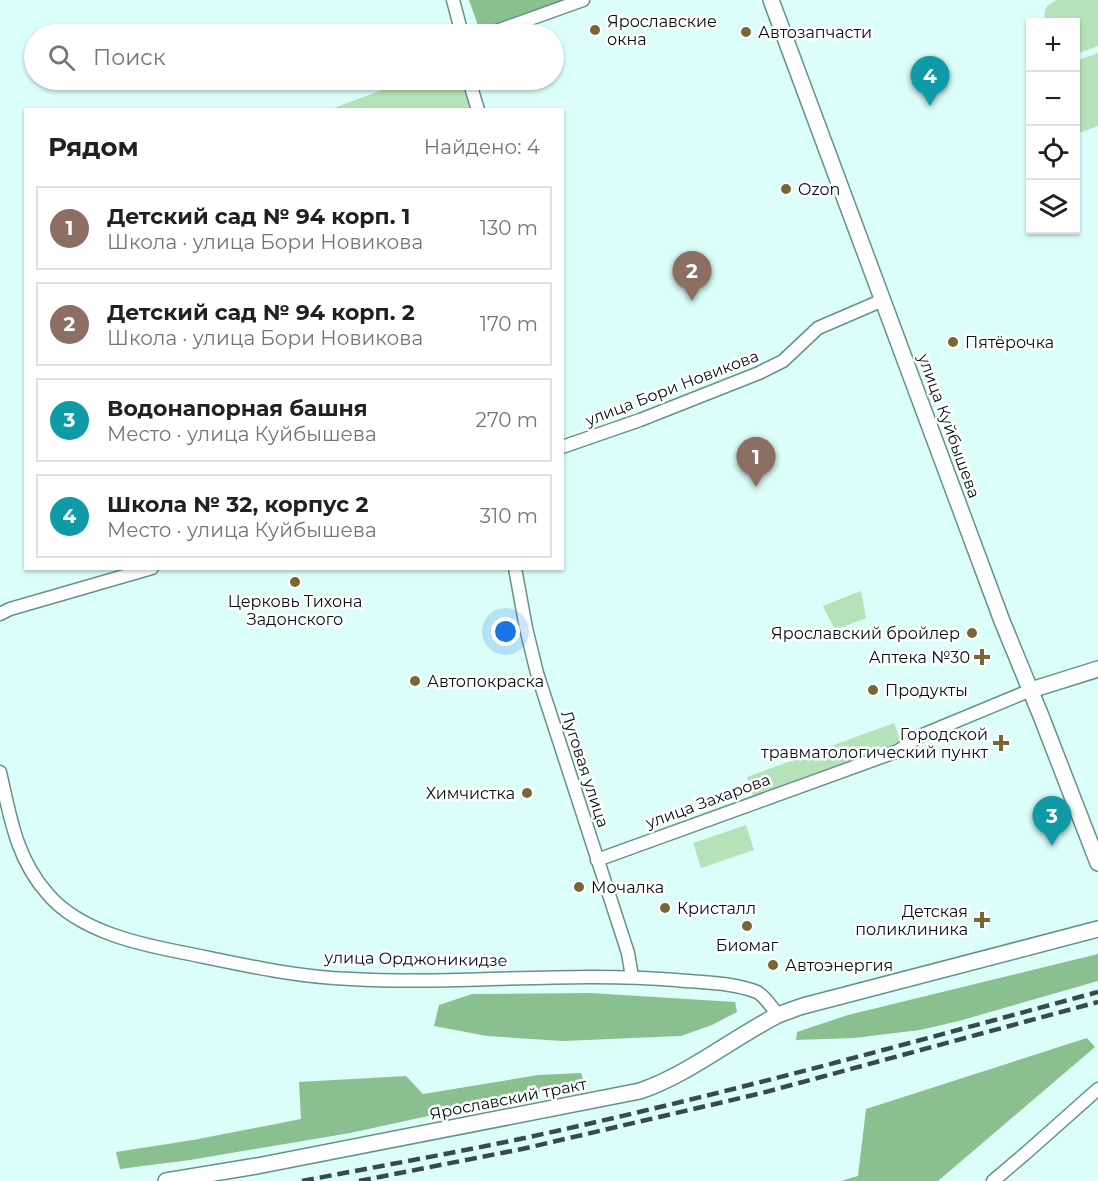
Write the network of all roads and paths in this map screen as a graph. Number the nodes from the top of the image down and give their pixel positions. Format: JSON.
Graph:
{"nodes":[{"id":1,"x":453,"y":0,"type":"edge"},
{"id":2,"x":583,"y":0,"type":"edge"},
{"id":3,"x":771,"y":0,"type":"edge"},
{"id":4,"x":459,"y":24,"type":"edge"},
{"id":5,"x":516,"y":24,"type":"edge"},
{"id":6,"x":472,"y":90,"type":"edge"},
{"id":7,"x":477,"y":108,"type":"edge"},
{"id":8,"x":883,"y":300,"type":"junction"},
{"id":9,"x":564,"y":446,"type":"edge"},
{"id":10,"x":145,"y":570,"type":"edge"},
{"id":11,"x":515,"y":570,"type":"edge"},
{"id":12,"x":0,"y":614,"type":"edge"},
{"id":13,"x":1098,"y":669,"type":"edge"},
{"id":14,"x":1031,"y":690,"type":"junction"},
{"id":15,"x":0,"y":772,"type":"edge"},
{"id":16,"x":597,"y":860,"type":"junction"},
{"id":17,"x":1098,"y":863,"type":"edge"},
{"id":18,"x":1098,"y":929,"type":"edge"},
{"id":19,"x":632,"y":977,"type":"junction"},
{"id":20,"x":778,"y":1015,"type":"junction"},
{"id":21,"x":1098,"y":1089,"type":"edge"},
{"id":22,"x":166,"y":1181,"type":"edge"},
{"id":23,"x":993,"y":1181,"type":"edge"}],
"edges":[{"from":1,"to":4,"type":"street"},
{"from":2,"to":5,"type":"street"},
{"from":3,"to":8,"type":"street","name":"улица Куйбышева"},
{"from":6,"to":7,"type":"street"},
{"from":8,"to":9,"type":"street","name":"улица Бори Новикова"},
{"from":8,"to":14,"type":"street","name":"улица Куйбышева"},
{"from":10,"to":12,"type":"street"},
{"from":11,"to":16,"type":"street","name":"Луговая улица"},
{"from":13,"to":14,"type":"street","name":"улица Захарова"},
{"from":14,"to":16,"type":"street","name":"улица Захарова"},
{"from":14,"to":17,"type":"street","name":"улица Куйбышева"},
{"from":15,"to":19,"type":"street","name":"улица Орджоникидзе"},
{"from":16,"to":19,"type":"street","name":"Луговая улица"},
{"from":18,"to":20,"type":"street","name":"Ярославский тракт"},
{"from":19,"to":20,"type":"street","name":"улица Орджоникидзе"},
{"from":20,"to":22,"type":"street","name":"Ярославский тракт"},
{"from":21,"to":23,"type":"street"}]}
